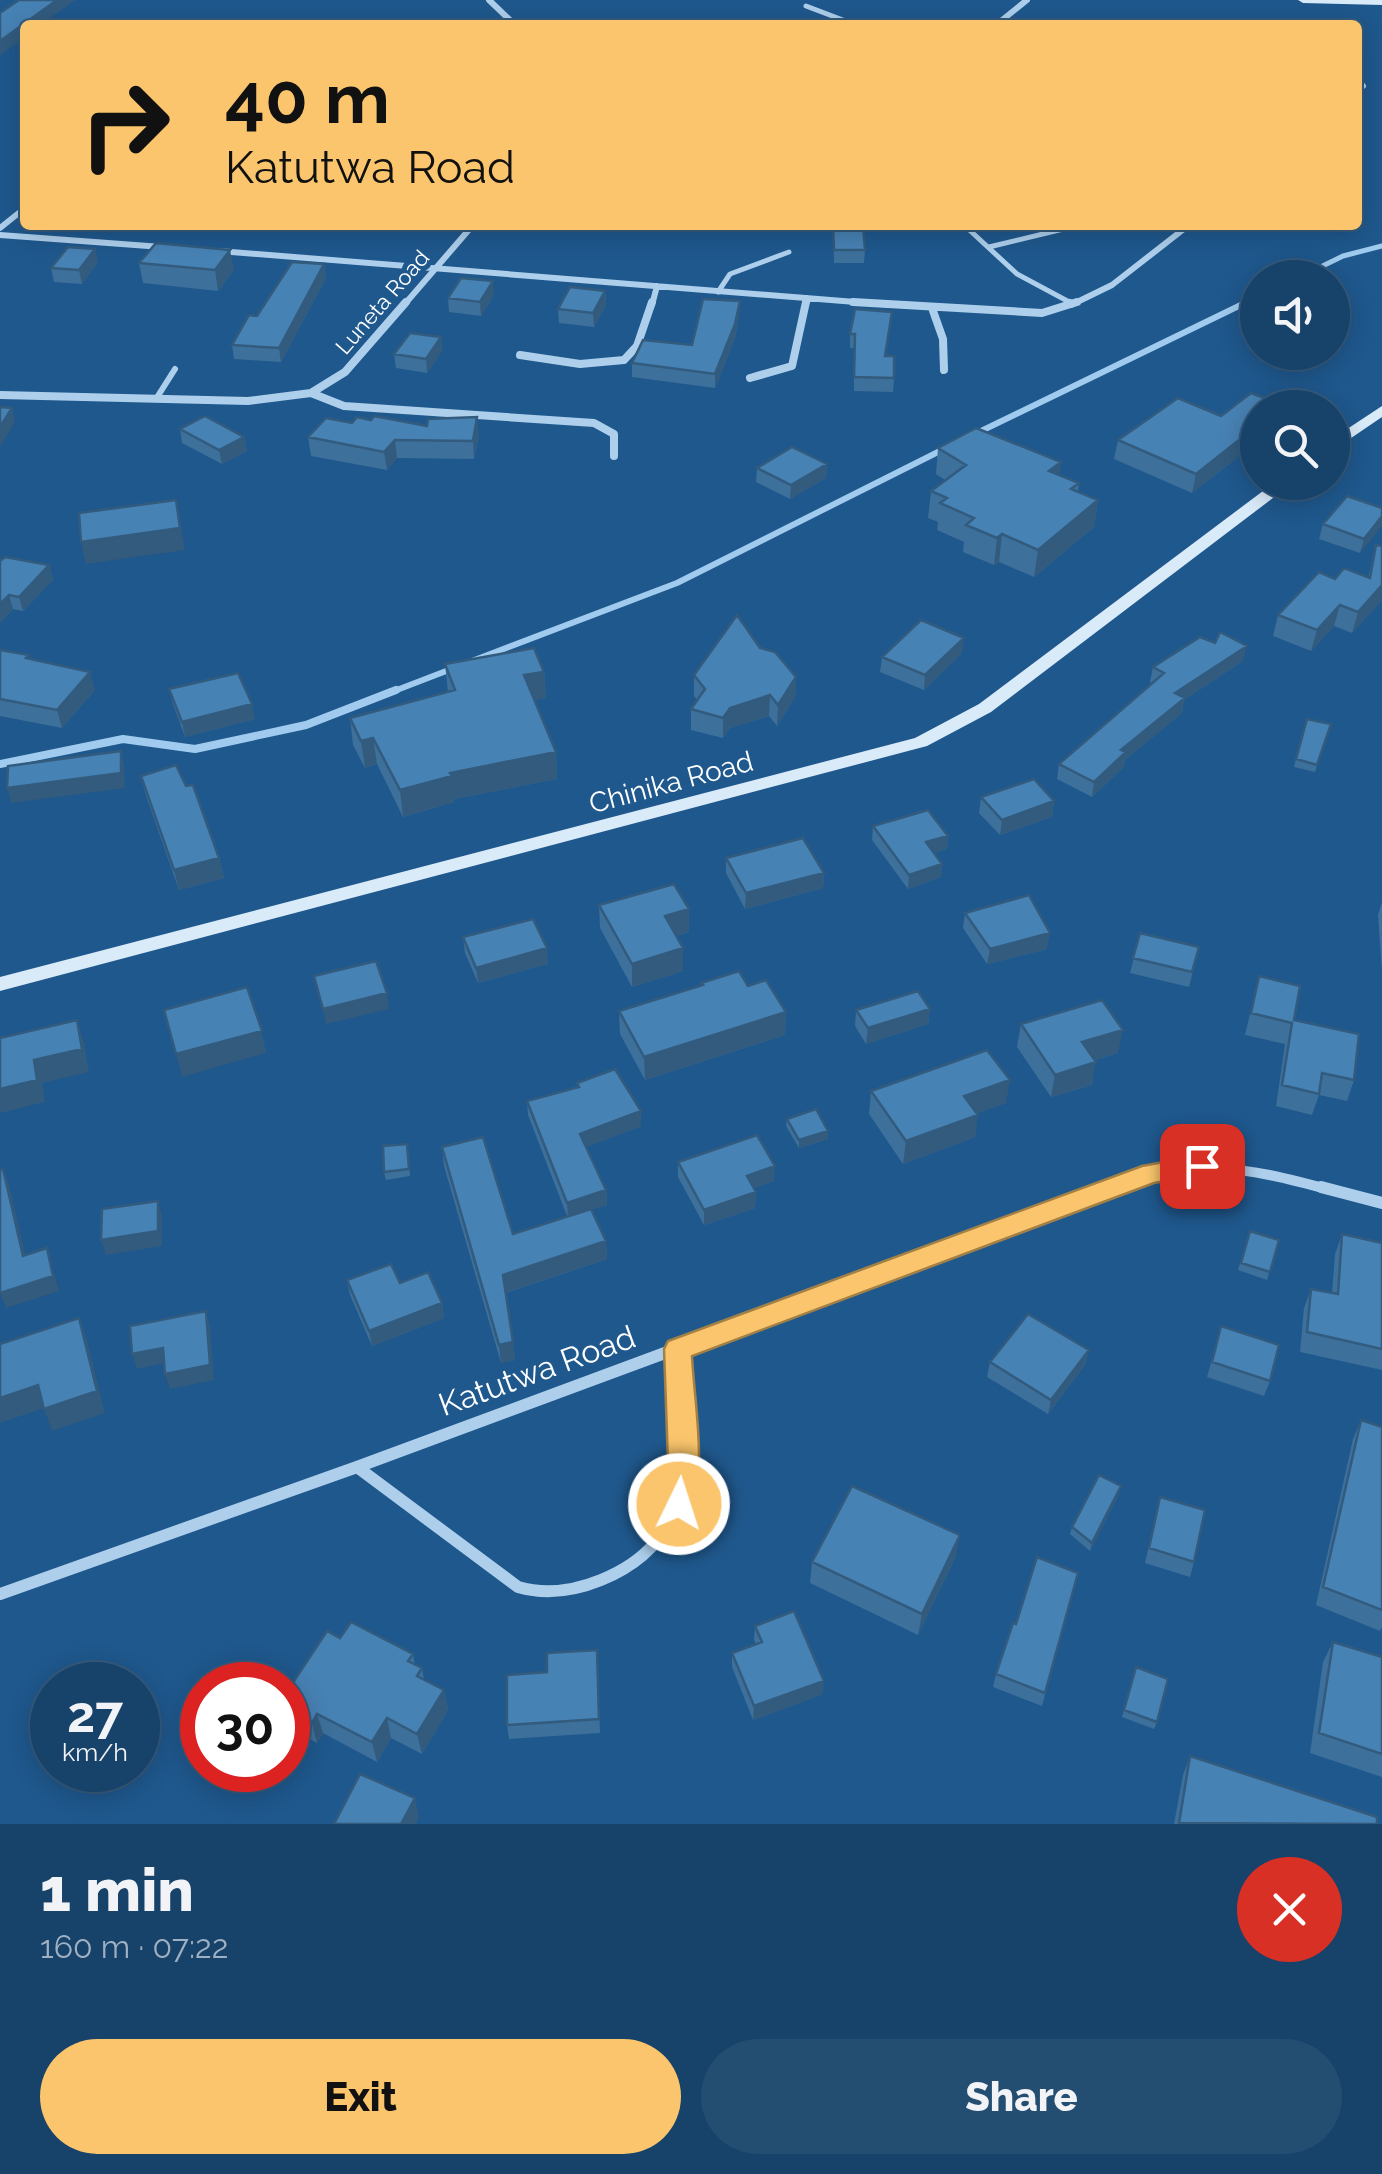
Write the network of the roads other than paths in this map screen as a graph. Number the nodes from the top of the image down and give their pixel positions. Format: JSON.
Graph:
{"nodes":[{"id":1,"x":489,"y":0,"type":"edge"},
{"id":2,"x":1027,"y":0,"type":"edge"},
{"id":3,"x":1304,"y":0,"type":"edge"},
{"id":4,"x":1382,"y":2,"type":"edge"},
{"id":5,"x":806,"y":6,"type":"dead end"},
{"id":6,"x":510,"y":20,"type":"edge"},
{"id":7,"x":843,"y":20,"type":"edge"},
{"id":8,"x":1002,"y":20,"type":"edge"},
{"id":9,"x":20,"y":213,"type":"edge"},
{"id":10,"x":469,"y":230,"type":"edge"},
{"id":11,"x":969,"y":230,"type":"edge"},
{"id":12,"x":1059,"y":230,"type":"edge"},
{"id":13,"x":1183,"y":230,"type":"edge"},
{"id":14,"x":0,"y":231,"type":"edge"},
{"id":15,"x":988,"y":247,"type":"junction"},
{"id":16,"x":178,"y":248,"type":"edge"},
{"id":17,"x":218,"y":251,"type":"edge"},
{"id":18,"x":789,"y":252,"type":"dead end"},
{"id":19,"x":436,"y":268,"type":"junction"},
{"id":20,"x":656,"y":286,"type":"junction"},
{"id":21,"x":718,"y":292,"type":"junction"},
{"id":22,"x":807,"y":298,"type":"junction"},
{"id":23,"x":1073,"y":304,"type":"junction"},
{"id":24,"x":932,"y":308,"type":"junction"},
{"id":25,"x":520,"y":356,"type":"dead end"},
{"id":26,"x":175,"y":369,"type":"dead end"},
{"id":27,"x":944,"y":370,"type":"dead end"},
{"id":28,"x":750,"y":378,"type":"dead end"},
{"id":29,"x":311,"y":393,"type":"junction"},
{"id":30,"x":0,"y":395,"type":"edge"},
{"id":31,"x":156,"y":399,"type":"junction"},
{"id":32,"x":1382,"y":410,"type":"edge"},
{"id":33,"x":1350,"y":434,"type":"edge"},
{"id":34,"x":614,"y":456,"type":"dead end"},
{"id":35,"x":1262,"y":500,"type":"edge"},
{"id":36,"x":0,"y":984,"type":"edge"},
{"id":37,"x":1382,"y":1203,"type":"edge"},
{"id":38,"x":678,"y":1349,"type":"junction"},
{"id":39,"x":357,"y":1467,"type":"junction"},
{"id":40,"x":0,"y":1594,"type":"edge"}],
"edges":[{"from":1,"to":6,"type":"street"},
{"from":2,"to":8,"type":"street"},
{"from":3,"to":4,"type":"main road"},
{"from":5,"to":7,"type":"lane"},
{"from":9,"to":14,"type":"street"},
{"from":10,"to":19,"type":"street","name":"Luneta Road"},
{"from":11,"to":15,"type":"lane"},
{"from":12,"to":15,"type":"lane"},
{"from":13,"to":23,"type":"street"},
{"from":14,"to":16,"type":"street"},
{"from":15,"to":23,"type":"lane"},
{"from":17,"to":19,"type":"street"},
{"from":18,"to":21,"type":"lane"},
{"from":19,"to":20,"type":"street"},
{"from":19,"to":29,"type":"street","name":"Luneta Road"},
{"from":20,"to":21,"type":"street"},
{"from":20,"to":25,"type":"street"},
{"from":21,"to":22,"type":"street"},
{"from":22,"to":24,"type":"street"},
{"from":22,"to":28,"type":"street"},
{"from":23,"to":24,"type":"street"},
{"from":24,"to":27,"type":"street"},
{"from":26,"to":31,"type":"lane"},
{"from":29,"to":31,"type":"street"},
{"from":29,"to":34,"type":"street"},
{"from":30,"to":31,"type":"street"},
{"from":32,"to":33,"type":"main road"},
{"from":35,"to":36,"type":"main road","name":"Chinika Road"},
{"from":37,"to":38,"type":"street","name":"Katutwa Road"},
{"from":38,"to":39,"type":"street","name":"Katutwa Road"},
{"from":38,"to":39,"type":"street"},
{"from":39,"to":40,"type":"street","name":"Katutwa Road"}]}
